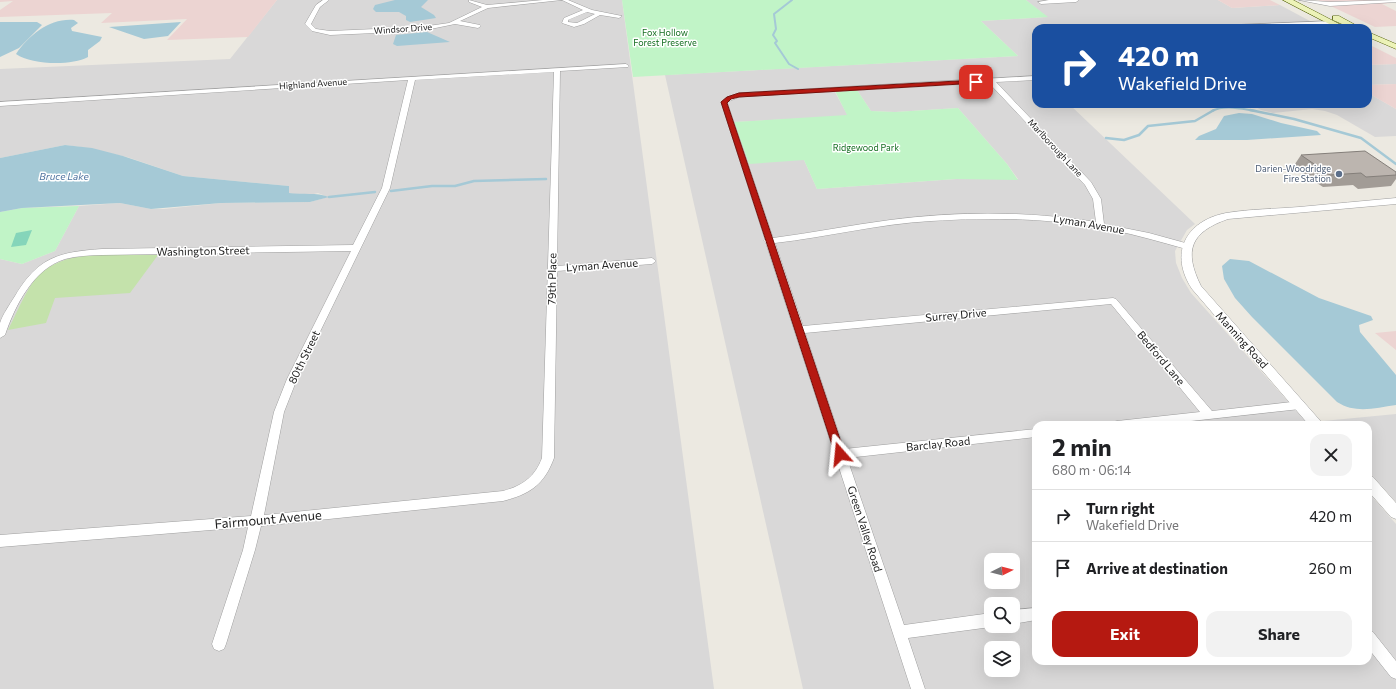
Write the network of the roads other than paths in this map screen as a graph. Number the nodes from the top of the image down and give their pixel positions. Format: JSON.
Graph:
{"nodes":[{"id":1,"x":326,"y":0,"type":"edge"},
{"id":2,"x":559,"y":0,"type":"edge"},
{"id":3,"x":564,"y":0,"type":"edge"},
{"id":4,"x":1076,"y":0,"type":"edge"},
{"id":5,"x":1287,"y":0,"type":"edge"},
{"id":6,"x":1302,"y":0,"type":"edge"},
{"id":7,"x":1396,"y":0,"type":"edge"},
{"id":8,"x":471,"y":1,"type":"dead end"},
{"id":9,"x":1041,"y":2,"type":"dead end"},
{"id":10,"x":1330,"y":4,"type":"junction"},
{"id":11,"x":487,"y":7,"type":"junction"},
{"id":12,"x":1320,"y":9,"type":"junction"},
{"id":13,"x":585,"y":11,"type":"junction"},
{"id":14,"x":598,"y":14,"type":"junction"},
{"id":15,"x":619,"y":16,"type":"dead end"},
{"id":16,"x":454,"y":22,"type":"junction"},
{"id":17,"x":1331,"y":22,"type":"junction"},
{"id":18,"x":1291,"y":24,"type":"edge"},
{"id":19,"x":1335,"y":24,"type":"edge"},
{"id":20,"x":1349,"y":24,"type":"edge"},
{"id":21,"x":478,"y":26,"type":"dead end"},
{"id":22,"x":1372,"y":36,"type":"edge"},
{"id":23,"x":1372,"y":43,"type":"edge"},
{"id":24,"x":1396,"y":48,"type":"edge"},
{"id":25,"x":1396,"y":54,"type":"edge"},
{"id":26,"x":626,"y":66,"type":"dead end"},
{"id":27,"x":557,"y":70,"type":"junction"},
{"id":28,"x":412,"y":78,"type":"junction"},
{"id":29,"x":1032,"y":78,"type":"edge"},
{"id":30,"x":991,"y":81,"type":"junction"},
{"id":31,"x":0,"y":104,"type":"edge"},
{"id":32,"x":1396,"y":201,"type":"edge"},
{"id":33,"x":1100,"y":224,"type":"junction"},
{"id":34,"x":768,"y":241,"type":"junction"},
{"id":35,"x":1186,"y":246,"type":"junction"},
{"id":36,"x":357,"y":248,"type":"junction"},
{"id":37,"x":652,"y":261,"type":"dead end"},
{"id":38,"x":552,"y":269,"type":"junction"},
{"id":39,"x":1113,"y":301,"type":"joint"},
{"id":40,"x":799,"y":330,"type":"junction"},
{"id":41,"x":0,"y":335,"type":"edge"},
{"id":42,"x":1300,"y":405,"type":"junction"},
{"id":43,"x":1209,"y":415,"type":"junction"},
{"id":44,"x":1154,"y":421,"type":"edge"},
{"id":45,"x":1314,"y":421,"type":"edge"},
{"id":46,"x":1032,"y":433,"type":"edge"},
{"id":47,"x":840,"y":454,"type":"junction"},
{"id":48,"x":534,"y":484,"type":"joint"},
{"id":49,"x":1372,"y":486,"type":"edge"},
{"id":50,"x":1396,"y":513,"type":"edge"},
{"id":51,"x":256,"y":521,"type":"junction"},
{"id":52,"x":0,"y":540,"type":"edge"},
{"id":53,"x":1032,"y":615,"type":"edge"},
{"id":54,"x":1020,"y":616,"type":"edge"},
{"id":55,"x":984,"y":621,"type":"edge"},
{"id":56,"x":899,"y":632,"type":"junction"},
{"id":57,"x":1372,"y":641,"type":"edge"},
{"id":58,"x":219,"y":644,"type":"dead end"},
{"id":59,"x":1396,"y":672,"type":"edge"},
{"id":60,"x":918,"y":689,"type":"edge"}],
"edges":[{"from":1,"to":16,"type":"street","name":"Windsor Drive"},
{"from":2,"to":11,"type":"street","name":"Windsor Drive"},
{"from":3,"to":13,"type":"street"},
{"from":4,"to":9,"type":"street"},
{"from":5,"to":17,"type":"main road"},
{"from":6,"to":10,"type":"street"},
{"from":6,"to":12,"type":"main road"},
{"from":7,"to":10,"type":"street"},
{"from":8,"to":11,"type":"street"},
{"from":10,"to":12,"type":"street"},
{"from":11,"to":16,"type":"street","name":"Windsor Drive"},
{"from":12,"to":20,"type":"main road"},
{"from":13,"to":14,"type":"street"},
{"from":13,"to":14,"type":"street"},
{"from":14,"to":15,"type":"street"},
{"from":16,"to":21,"type":"street"},
{"from":17,"to":18,"type":"street"},
{"from":17,"to":19,"type":"main road"},
{"from":22,"to":24,"type":"main road"},
{"from":23,"to":25,"type":"main road"},
{"from":26,"to":27,"type":"street","name":"Highland Avenue"},
{"from":27,"to":28,"type":"street","name":"Highland Avenue"},
{"from":27,"to":38,"type":"street","name":"79th Place"},
{"from":28,"to":31,"type":"street","name":"Highland Avenue"},
{"from":28,"to":36,"type":"street","name":"80th Street"},
{"from":29,"to":30,"type":"street"},
{"from":30,"to":33,"type":"street","name":"Marlborough Lane"},
{"from":30,"to":34,"type":"street","name":"Green Valley Road"},
{"from":32,"to":35,"type":"street"},
{"from":33,"to":34,"type":"street","name":"Lyman Avenue"},
{"from":33,"to":35,"type":"street","name":"Lyman Avenue"},
{"from":34,"to":40,"type":"street","name":"Green Valley Road"},
{"from":35,"to":42,"type":"street","name":"Manning Road"},
{"from":36,"to":41,"type":"street","name":"Washington Street"},
{"from":36,"to":51,"type":"street","name":"80th Street"},
{"from":37,"to":38,"type":"street","name":"Lyman Avenue"},
{"from":38,"to":48,"type":"street","name":"79th Place"},
{"from":39,"to":40,"type":"street","name":"Surrey Drive"},
{"from":39,"to":43,"type":"street","name":"Bedford Lane"},
{"from":40,"to":47,"type":"street","name":"Green Valley Road"},
{"from":42,"to":43,"type":"street"},
{"from":42,"to":45,"type":"street","name":"Manning Road"},
{"from":43,"to":44,"type":"street"},
{"from":46,"to":47,"type":"street","name":"Barclay Road"},
{"from":47,"to":56,"type":"street","name":"Green Valley Road"},
{"from":48,"to":51,"type":"street","name":"Fairmount Avenue"},
{"from":49,"to":50,"type":"street"},
{"from":51,"to":52,"type":"street","name":"Fairmount Avenue"},
{"from":51,"to":58,"type":"street","name":"80th Street"},
{"from":53,"to":54,"type":"street"},
{"from":55,"to":56,"type":"street"},
{"from":56,"to":60,"type":"street","name":"Green Valley Road"},
{"from":57,"to":59,"type":"street"}]}
